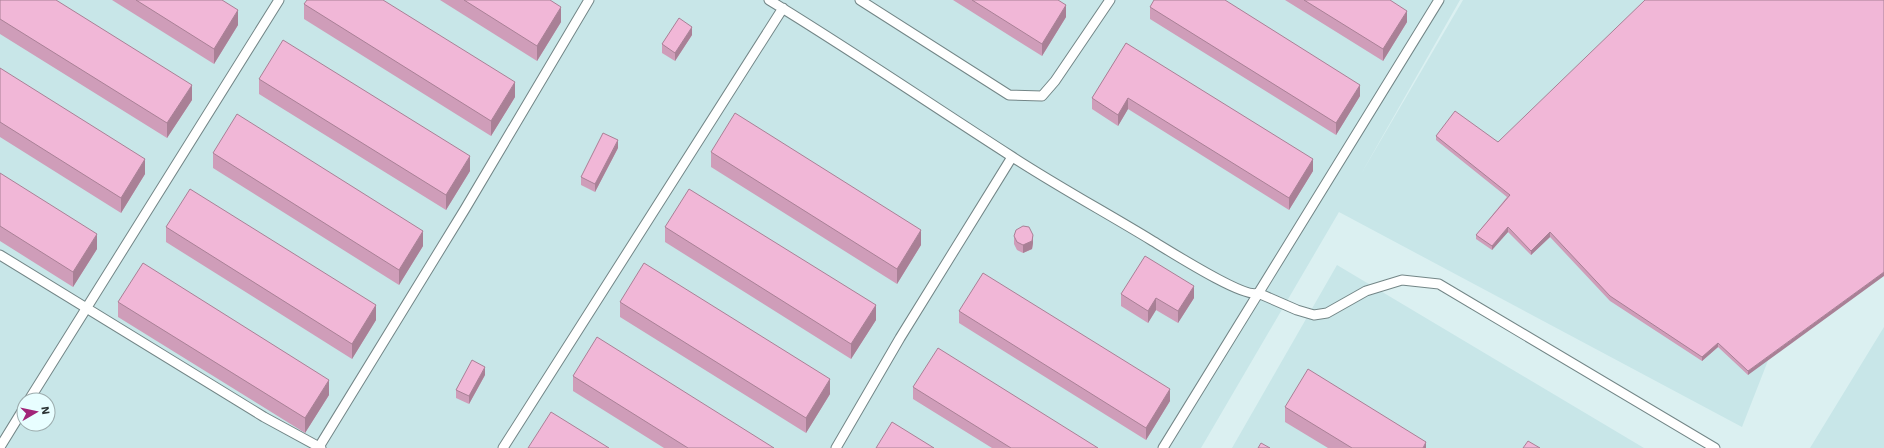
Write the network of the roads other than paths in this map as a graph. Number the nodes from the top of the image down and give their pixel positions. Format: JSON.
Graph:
{"nodes":[{"id":1,"x":279,"y":0,"type":"edge"},
{"id":2,"x":589,"y":0,"type":"edge"},
{"id":3,"x":769,"y":0,"type":"edge"},
{"id":4,"x":860,"y":0,"type":"edge"},
{"id":5,"x":1110,"y":0,"type":"edge"},
{"id":6,"x":1439,"y":0,"type":"edge"},
{"id":7,"x":783,"y":8,"type":"junction"},
{"id":8,"x":1012,"y":157,"type":"junction"},
{"id":9,"x":0,"y":255,"type":"edge"},
{"id":10,"x":1258,"y":293,"type":"junction"},
{"id":11,"x":85,"y":309,"type":"junction"},
{"id":12,"x":34,"y":392,"type":"edge"},
{"id":13,"x":16,"y":421,"type":"edge"},
{"id":14,"x":0,"y":447,"type":"edge"},
{"id":15,"x":320,"y":447,"type":"edge"},
{"id":16,"x":503,"y":448,"type":"edge"},
{"id":17,"x":836,"y":448,"type":"edge"},
{"id":18,"x":1163,"y":448,"type":"edge"},
{"id":19,"x":1715,"y":448,"type":"edge"}],
"edges":[{"from":1,"to":11,"type":"lane"},
{"from":2,"to":15,"type":"lane"},
{"from":3,"to":7,"type":"lane"},
{"from":4,"to":5,"type":"lane"},
{"from":6,"to":10,"type":"lane"},
{"from":7,"to":8,"type":"lane"},
{"from":7,"to":16,"type":"lane"},
{"from":8,"to":10,"type":"lane"},
{"from":8,"to":17,"type":"lane"},
{"from":9,"to":11,"type":"lane"},
{"from":10,"to":18,"type":"lane"},
{"from":10,"to":19,"type":"lane"},
{"from":11,"to":12,"type":"lane"},
{"from":11,"to":15,"type":"lane"},
{"from":13,"to":14,"type":"lane"}]}
